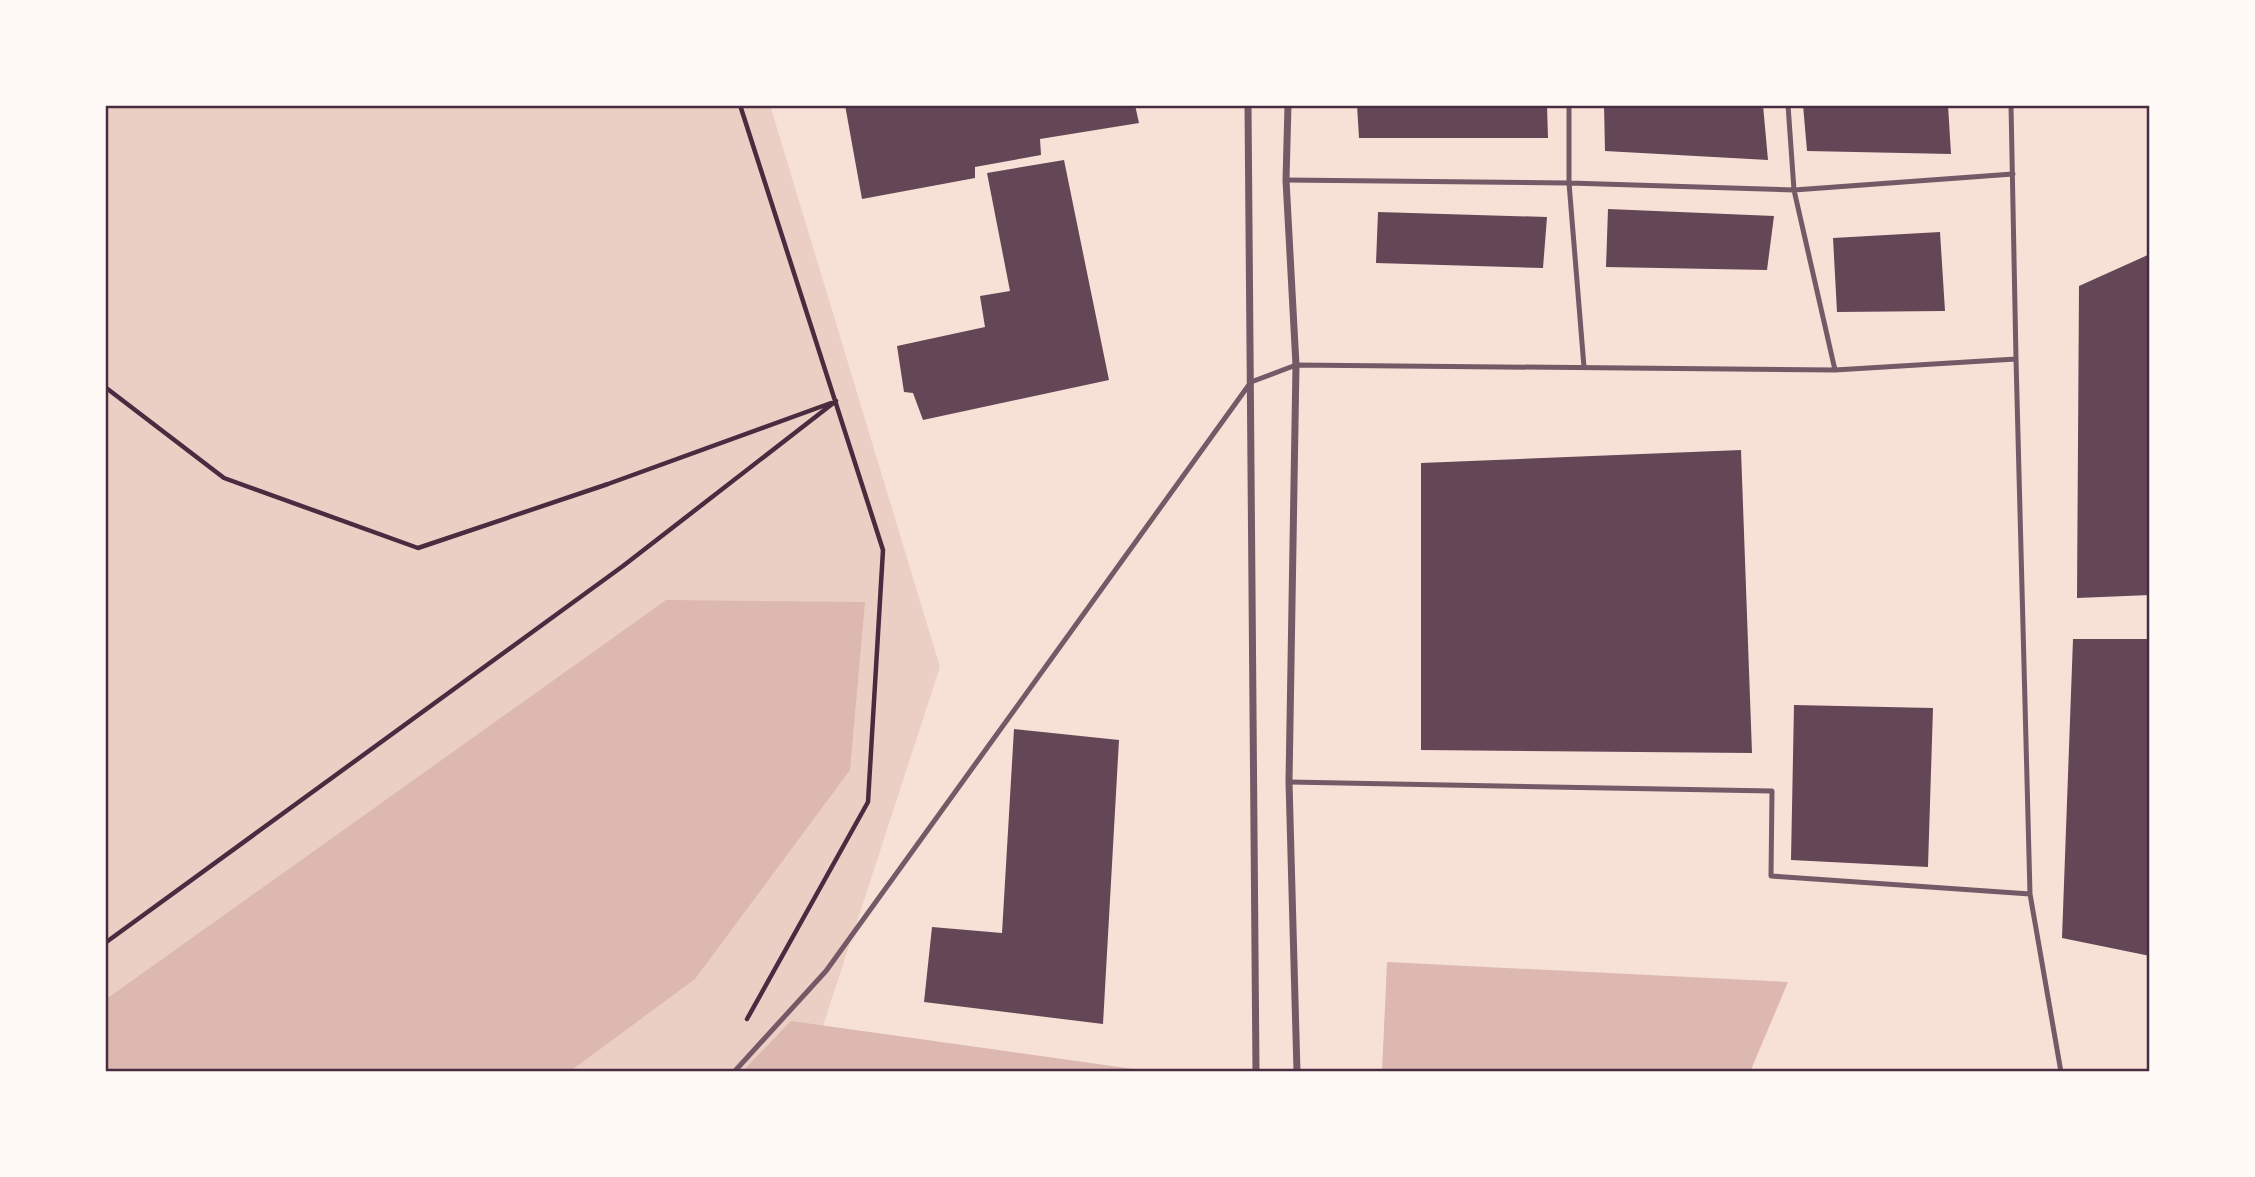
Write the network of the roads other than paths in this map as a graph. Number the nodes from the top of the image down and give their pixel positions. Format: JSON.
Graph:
{"nodes":[{"id":1,"x":1248,"y":105,"type":"edge"},
{"id":2,"x":1288,"y":105,"type":"edge"},
{"id":3,"x":1569,"y":105,"type":"edge"},
{"id":4,"x":1788,"y":105,"type":"edge"},
{"id":5,"x":2011,"y":105,"type":"edge"},
{"id":6,"x":2013,"y":174,"type":"junction"},
{"id":7,"x":1286,"y":180,"type":"junction"},
{"id":8,"x":1569,"y":183,"type":"junction"},
{"id":9,"x":1794,"y":190,"type":"junction"},
{"id":10,"x":2016,"y":359,"type":"junction"},
{"id":11,"x":1296,"y":365,"type":"junction"},
{"id":12,"x":1584,"y":367,"type":"junction"},
{"id":13,"x":1835,"y":370,"type":"junction"},
{"id":14,"x":1251,"y":382,"type":"junction"},
{"id":15,"x":1289,"y":782,"type":"junction"},
{"id":16,"x":2031,"y":894,"type":"junction"},
{"id":17,"x":734,"y":1072,"type":"edge"},
{"id":18,"x":1256,"y":1072,"type":"edge"},
{"id":19,"x":1297,"y":1072,"type":"edge"},
{"id":20,"x":2061,"y":1072,"type":"edge"}],
"edges":[{"from":1,"to":14,"type":"street"},
{"from":2,"to":7,"type":"street"},
{"from":3,"to":8,"type":"lane"},
{"from":4,"to":9,"type":"lane"},
{"from":5,"to":6,"type":"lane"},
{"from":6,"to":9,"type":"lane"},
{"from":6,"to":10,"type":"lane"},
{"from":7,"to":8,"type":"lane"},
{"from":7,"to":11,"type":"street"},
{"from":8,"to":9,"type":"lane"},
{"from":8,"to":12,"type":"lane"},
{"from":9,"to":13,"type":"lane"},
{"from":10,"to":13,"type":"lane"},
{"from":10,"to":16,"type":"lane"},
{"from":11,"to":12,"type":"lane"},
{"from":11,"to":14,"type":"lane"},
{"from":11,"to":15,"type":"street"},
{"from":12,"to":13,"type":"lane"},
{"from":14,"to":17,"type":"lane"},
{"from":14,"to":18,"type":"street"},
{"from":15,"to":16,"type":"lane"},
{"from":15,"to":19,"type":"street"},
{"from":16,"to":20,"type":"lane"}]}
